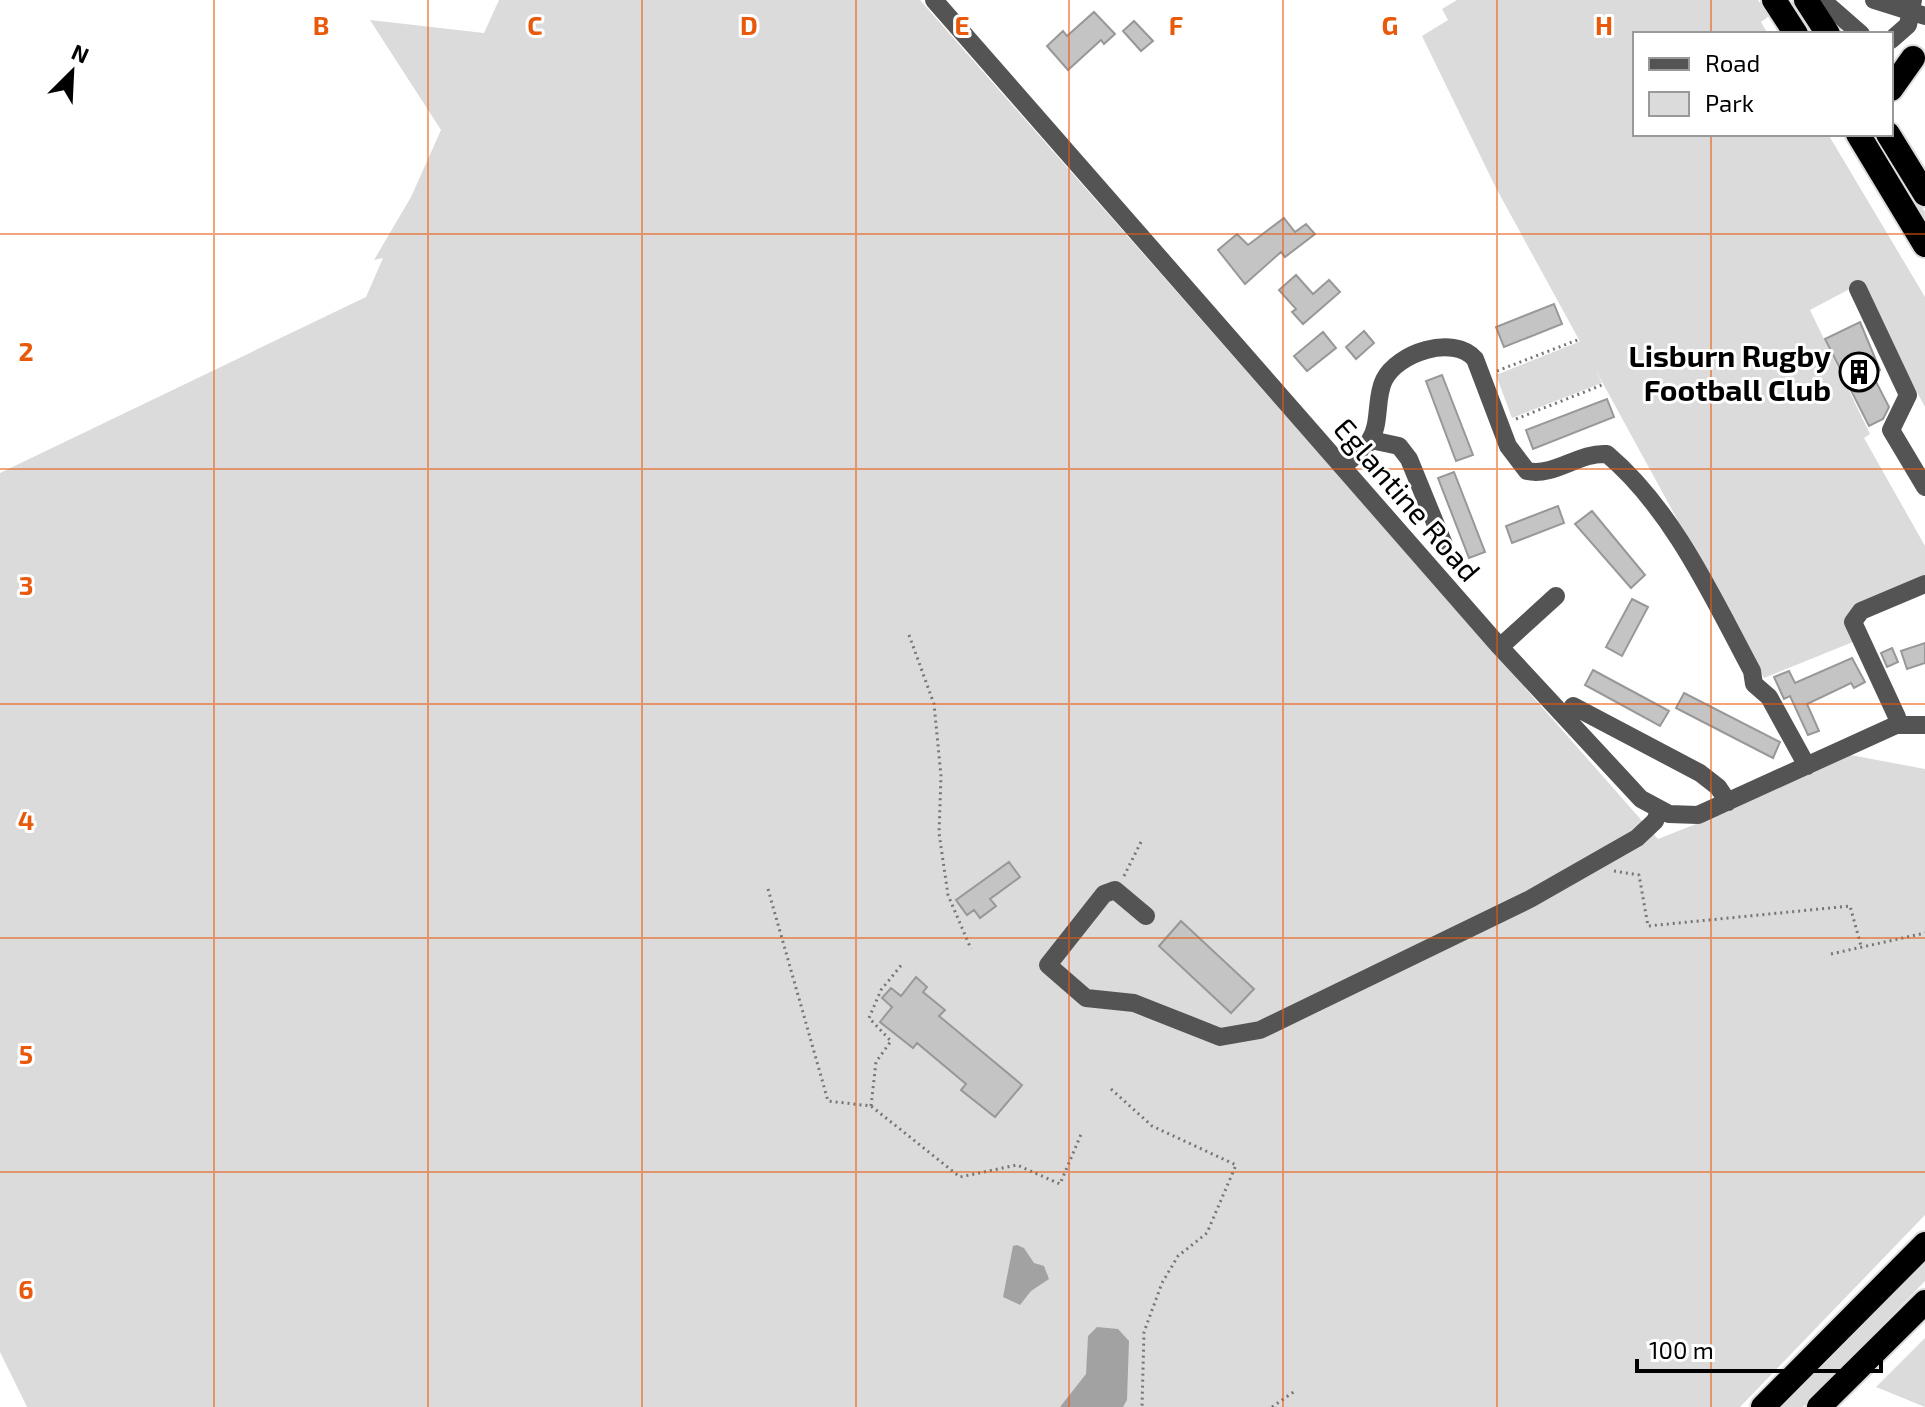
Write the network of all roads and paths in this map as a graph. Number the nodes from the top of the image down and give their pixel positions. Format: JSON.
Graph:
{"nodes":[{"id":1,"x":934,"y":0,"type":"edge"},
{"id":2,"x":1774,"y":0,"type":"edge"},
{"id":3,"x":1806,"y":0,"type":"edge"},
{"id":4,"x":1822,"y":0,"type":"edge"},
{"id":5,"x":1874,"y":0,"type":"edge"},
{"id":6,"x":1916,"y":9,"type":"edge"},
{"id":7,"x":1795,"y":32,"type":"edge"},
{"id":8,"x":1827,"y":32,"type":"edge"},
{"id":9,"x":1859,"y":32,"type":"edge"},
{"id":10,"x":1893,"y":38,"type":"edge"},
{"id":11,"x":1910,"y":58,"type":"edge"},
{"id":12,"x":1893,"y":86,"type":"edge"},
{"id":13,"x":1859,"y":136,"type":"edge"},
{"id":14,"x":1889,"y":136,"type":"edge"},
{"id":15,"x":1925,"y":194,"type":"edge"},
{"id":16,"x":1925,"y":245,"type":"edge"},
{"id":17,"x":1858,"y":289,"type":"dead end"},
{"id":18,"x":1580,"y":339,"type":"dead end"},
{"id":19,"x":1482,"y":377,"type":"junction"},
{"id":20,"x":1602,"y":385,"type":"dead end"},
{"id":21,"x":1500,"y":425,"type":"junction"},
{"id":22,"x":1371,"y":440,"type":"junction"},
{"id":23,"x":1343,"y":466,"type":"junction"},
{"id":24,"x":1925,"y":487,"type":"edge"},
{"id":25,"x":1445,"y":547,"type":"dead end"},
{"id":26,"x":1925,"y":584,"type":"edge"},
{"id":27,"x":1556,"y":596,"type":"dead end"},
{"id":28,"x":909,"y":635,"type":"dead end"},
{"id":29,"x":1500,"y":647,"type":"junction"},
{"id":30,"x":1573,"y":706,"type":"dead end"},
{"id":31,"x":1896,"y":725,"type":"junction"},
{"id":32,"x":1925,"y":725,"type":"edge"},
{"id":33,"x":1807,"y":766,"type":"junction"},
{"id":34,"x":1728,"y":802,"type":"junction"},
{"id":35,"x":1659,"y":811,"type":"junction"},
{"id":36,"x":1142,"y":840,"type":"dead end"},
{"id":37,"x":1601,"y":877,"type":"dead end"},
{"id":38,"x":768,"y":889,"type":"dead end"},
{"id":39,"x":1115,"y":890,"type":"junction"},
{"id":40,"x":1146,"y":916,"type":"dead end"},
{"id":41,"x":1925,"y":933,"type":"edge"},
{"id":42,"x":1861,"y":946,"type":"junction"},
{"id":43,"x":971,"y":949,"type":"dead end"},
{"id":44,"x":1831,"y":954,"type":"dead end"},
{"id":45,"x":903,"y":963,"type":"dead end"},
{"id":46,"x":1111,"y":1089,"type":"dead end"},
{"id":47,"x":871,"y":1106,"type":"junction"},
{"id":48,"x":1082,"y":1132,"type":"dead end"},
{"id":49,"x":1925,"y":1244,"type":"edge"},
{"id":50,"x":1925,"y":1302,"type":"edge"},
{"id":51,"x":1295,"y":1391,"type":"dead end"},
{"id":52,"x":1142,"y":1407,"type":"edge"},
{"id":53,"x":1272,"y":1407,"type":"edge"},
{"id":54,"x":1763,"y":1407,"type":"edge"},
{"id":55,"x":1819,"y":1407,"type":"edge"}],
"edges":[{"from":1,"to":23,"type":"street","name":"Eglantine Road"},
{"from":2,"to":7,"type":"highway"},
{"from":3,"to":8,"type":"highway"},
{"from":4,"to":9,"type":"street"},
{"from":5,"to":6,"type":"street"},
{"from":6,"to":10,"type":"street"},
{"from":11,"to":12,"type":"highway"},
{"from":13,"to":16,"type":"highway"},
{"from":14,"to":15,"type":"highway"},
{"from":17,"to":24,"type":"street"},
{"from":18,"to":19,"type":"path"},
{"from":19,"to":21,"type":"street"},
{"from":19,"to":22,"type":"street"},
{"from":20,"to":21,"type":"path"},
{"from":21,"to":33,"type":"street"},
{"from":22,"to":23,"type":"street"},
{"from":22,"to":25,"type":"street"},
{"from":23,"to":29,"type":"street","name":"Eglantine Road"},
{"from":26,"to":31,"type":"street"},
{"from":27,"to":29,"type":"street"},
{"from":28,"to":43,"type":"path"},
{"from":29,"to":35,"type":"street","name":"Eglantine Road"},
{"from":30,"to":34,"type":"street"},
{"from":31,"to":32,"type":"street"},
{"from":31,"to":33,"type":"street"},
{"from":33,"to":34,"type":"street"},
{"from":34,"to":35,"type":"street"},
{"from":35,"to":39,"type":"street"},
{"from":36,"to":39,"type":"path"},
{"from":37,"to":42,"type":"path"},
{"from":38,"to":47,"type":"path"},
{"from":39,"to":40,"type":"street"},
{"from":41,"to":42,"type":"path"},
{"from":42,"to":44,"type":"path"},
{"from":45,"to":47,"type":"path"},
{"from":46,"to":52,"type":"path"},
{"from":47,"to":48,"type":"path"},
{"from":49,"to":54,"type":"highway"},
{"from":50,"to":55,"type":"highway"},
{"from":51,"to":53,"type":"path"}]}
